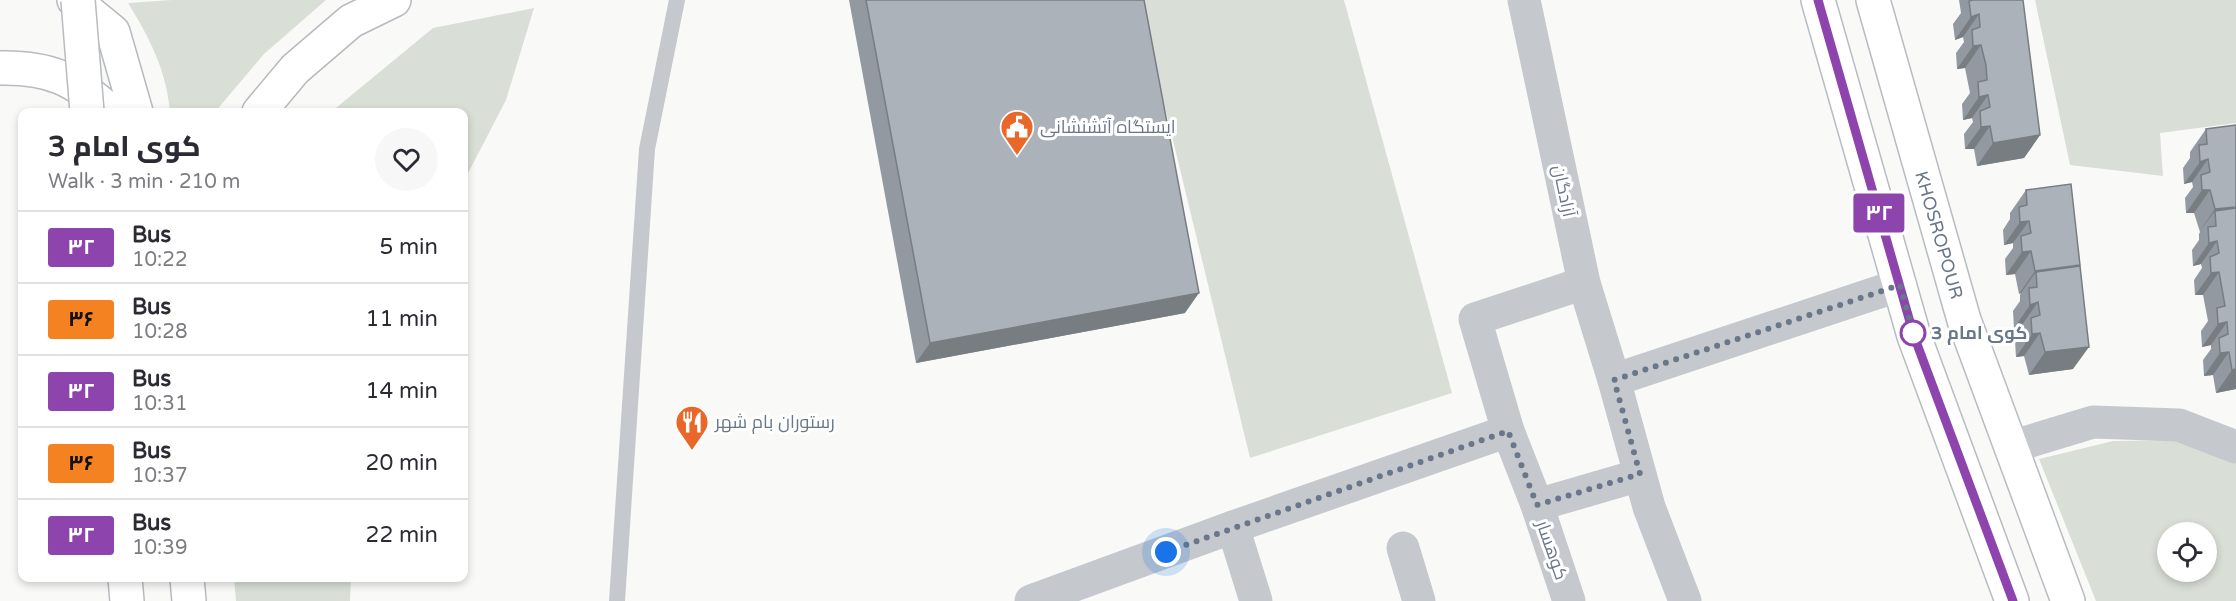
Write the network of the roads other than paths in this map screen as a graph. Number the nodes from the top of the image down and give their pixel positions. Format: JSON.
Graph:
{"nodes":[{"id":1,"x":76,"y":0,"type":"edge"},
{"id":2,"x":394,"y":0,"type":"edge"},
{"id":3,"x":677,"y":0,"type":"edge"},
{"id":4,"x":1524,"y":0,"type":"edge"},
{"id":5,"x":1818,"y":0,"type":"edge"},
{"id":6,"x":1873,"y":0,"type":"edge"},
{"id":7,"x":0,"y":68,"type":"edge"},
{"id":8,"x":87,"y":108,"type":"edge"},
{"id":9,"x":106,"y":108,"type":"edge"},
{"id":10,"x":135,"y":108,"type":"edge"},
{"id":11,"x":262,"y":108,"type":"edge"},
{"id":12,"x":1584,"y":283,"type":"junction"},
{"id":13,"x":1900,"y":285,"type":"junction"},
{"id":14,"x":1614,"y":380,"type":"junction"},
{"id":15,"x":1508,"y":431,"type":"junction"},
{"id":16,"x":2011,"y":447,"type":"junction"},
{"id":17,"x":2236,"y":447,"type":"edge"},
{"id":18,"x":1640,"y":474,"type":"junction"},
{"id":19,"x":1537,"y":505,"type":"junction"},
{"id":20,"x":1233,"y":527,"type":"junction"},
{"id":21,"x":2045,"y":540,"type":"junction"},
{"id":22,"x":1403,"y":548,"type":"dead end"},
{"id":23,"x":1999,"y":564,"type":"junction"},
{"id":24,"x":125,"y":582,"type":"edge"},
{"id":25,"x":187,"y":582,"type":"edge"},
{"id":26,"x":127,"y":601,"type":"edge"},
{"id":27,"x":189,"y":601,"type":"edge"},
{"id":28,"x":617,"y":601,"type":"edge"},
{"id":29,"x":1031,"y":601,"type":"edge"},
{"id":30,"x":1257,"y":601,"type":"edge"},
{"id":31,"x":1419,"y":601,"type":"edge"},
{"id":32,"x":1569,"y":601,"type":"edge"},
{"id":33,"x":1684,"y":601,"type":"edge"},
{"id":34,"x":2013,"y":601,"type":"edge"},
{"id":35,"x":2068,"y":601,"type":"edge"}],
"edges":[{"from":1,"to":8,"type":"main road","bridge":true},
{"from":1,"to":10,"type":"main road"},
{"from":2,"to":11,"type":"main road"},
{"from":3,"to":28,"type":"lane"},
{"from":4,"to":12,"type":"street","name":"آزادگان"},
{"from":5,"to":13,"type":"main road"},
{"from":6,"to":16,"type":"main road","name":"KHOSROPOUR"},
{"from":7,"to":9,"type":"main road"},
{"from":12,"to":14,"type":"street","name":"آزادگان"},
{"from":12,"to":15,"type":"street","name":"کوهسار"},
{"from":13,"to":14,"type":"street"},
{"from":13,"to":23,"type":"main road"},
{"from":14,"to":18,"type":"street","name":"آزادگان"},
{"from":15,"to":19,"type":"street","name":"کوهسار"},
{"from":15,"to":20,"type":"street"},
{"from":16,"to":17,"type":"street"},
{"from":16,"to":21,"type":"main road","name":"KHOSROPOUR"},
{"from":18,"to":19,"type":"street"},
{"from":18,"to":33,"type":"street","name":"آزادگان"},
{"from":19,"to":32,"type":"street","name":"کوهسار"},
{"from":20,"to":29,"type":"street"},
{"from":20,"to":30,"type":"street"},
{"from":21,"to":23,"type":"main road"},
{"from":21,"to":35,"type":"main road","name":"KHOSROPOUR"},
{"from":22,"to":31,"type":"street"},
{"from":23,"to":34,"type":"main road"},
{"from":24,"to":26,"type":"main road"},
{"from":25,"to":27,"type":"main road"}]}
